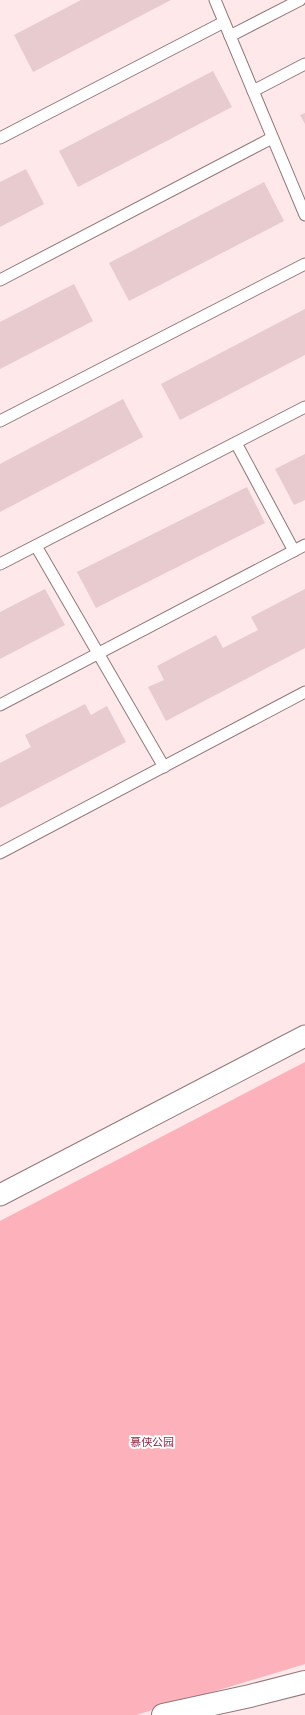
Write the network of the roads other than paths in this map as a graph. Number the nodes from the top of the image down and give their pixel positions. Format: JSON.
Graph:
{"nodes":[{"id":1,"x":215,"y":0,"type":"edge"},
{"id":2,"x":300,"y":0,"type":"edge"},
{"id":3,"x":224,"y":22,"type":"junction"},
{"id":4,"x":230,"y":36,"type":"junction"},
{"id":5,"x":305,"y":64,"type":"edge"},
{"id":6,"x":253,"y":91,"type":"junction"},
{"id":7,"x":0,"y":138,"type":"edge"},
{"id":8,"x":272,"y":138,"type":"junction"},
{"id":9,"x":302,"y":200,"type":"edge"},
{"id":10,"x":305,"y":215,"type":"edge"},
{"id":11,"x":305,"y":264,"type":"edge"},
{"id":12,"x":0,"y":280,"type":"edge"},
{"id":13,"x":305,"y":408,"type":"edge"},
{"id":14,"x":0,"y":421,"type":"edge"},
{"id":15,"x":236,"y":443,"type":"junction"},
{"id":16,"x":305,"y":545,"type":"edge"},
{"id":17,"x":36,"y":546,"type":"junction"},
{"id":18,"x":294,"y":551,"type":"junction"},
{"id":19,"x":0,"y":564,"type":"edge"},
{"id":20,"x":98,"y":653,"type":"junction"},
{"id":21,"x":305,"y":692,"type":"edge"},
{"id":22,"x":0,"y":705,"type":"edge"},
{"id":23,"x":164,"y":767,"type":"junction"},
{"id":24,"x":0,"y":853,"type":"edge"},
{"id":25,"x":305,"y":1036,"type":"edge"},
{"id":26,"x":0,"y":1195,"type":"edge"},
{"id":27,"x":305,"y":1682,"type":"edge"},
{"id":28,"x":163,"y":1715,"type":"edge"}],
"edges":[{"from":1,"to":3,"type":"lane"},
{"from":2,"to":4,"type":"lane"},
{"from":3,"to":4,"type":"lane"},
{"from":3,"to":7,"type":"lane"},
{"from":4,"to":6,"type":"lane"},
{"from":5,"to":6,"type":"lane"},
{"from":6,"to":8,"type":"lane"},
{"from":8,"to":9,"type":"lane"},
{"from":8,"to":12,"type":"lane"},
{"from":9,"to":10,"type":"lane"},
{"from":11,"to":14,"type":"lane"},
{"from":13,"to":15,"type":"lane"},
{"from":15,"to":17,"type":"lane"},
{"from":15,"to":18,"type":"lane"},
{"from":16,"to":18,"type":"lane"},
{"from":17,"to":19,"type":"lane"},
{"from":17,"to":20,"type":"lane"},
{"from":18,"to":20,"type":"lane"},
{"from":20,"to":22,"type":"lane"},
{"from":20,"to":23,"type":"lane"},
{"from":21,"to":23,"type":"lane"},
{"from":23,"to":24,"type":"lane"},
{"from":25,"to":26,"type":"street"},
{"from":27,"to":28,"type":"main road"}]}
